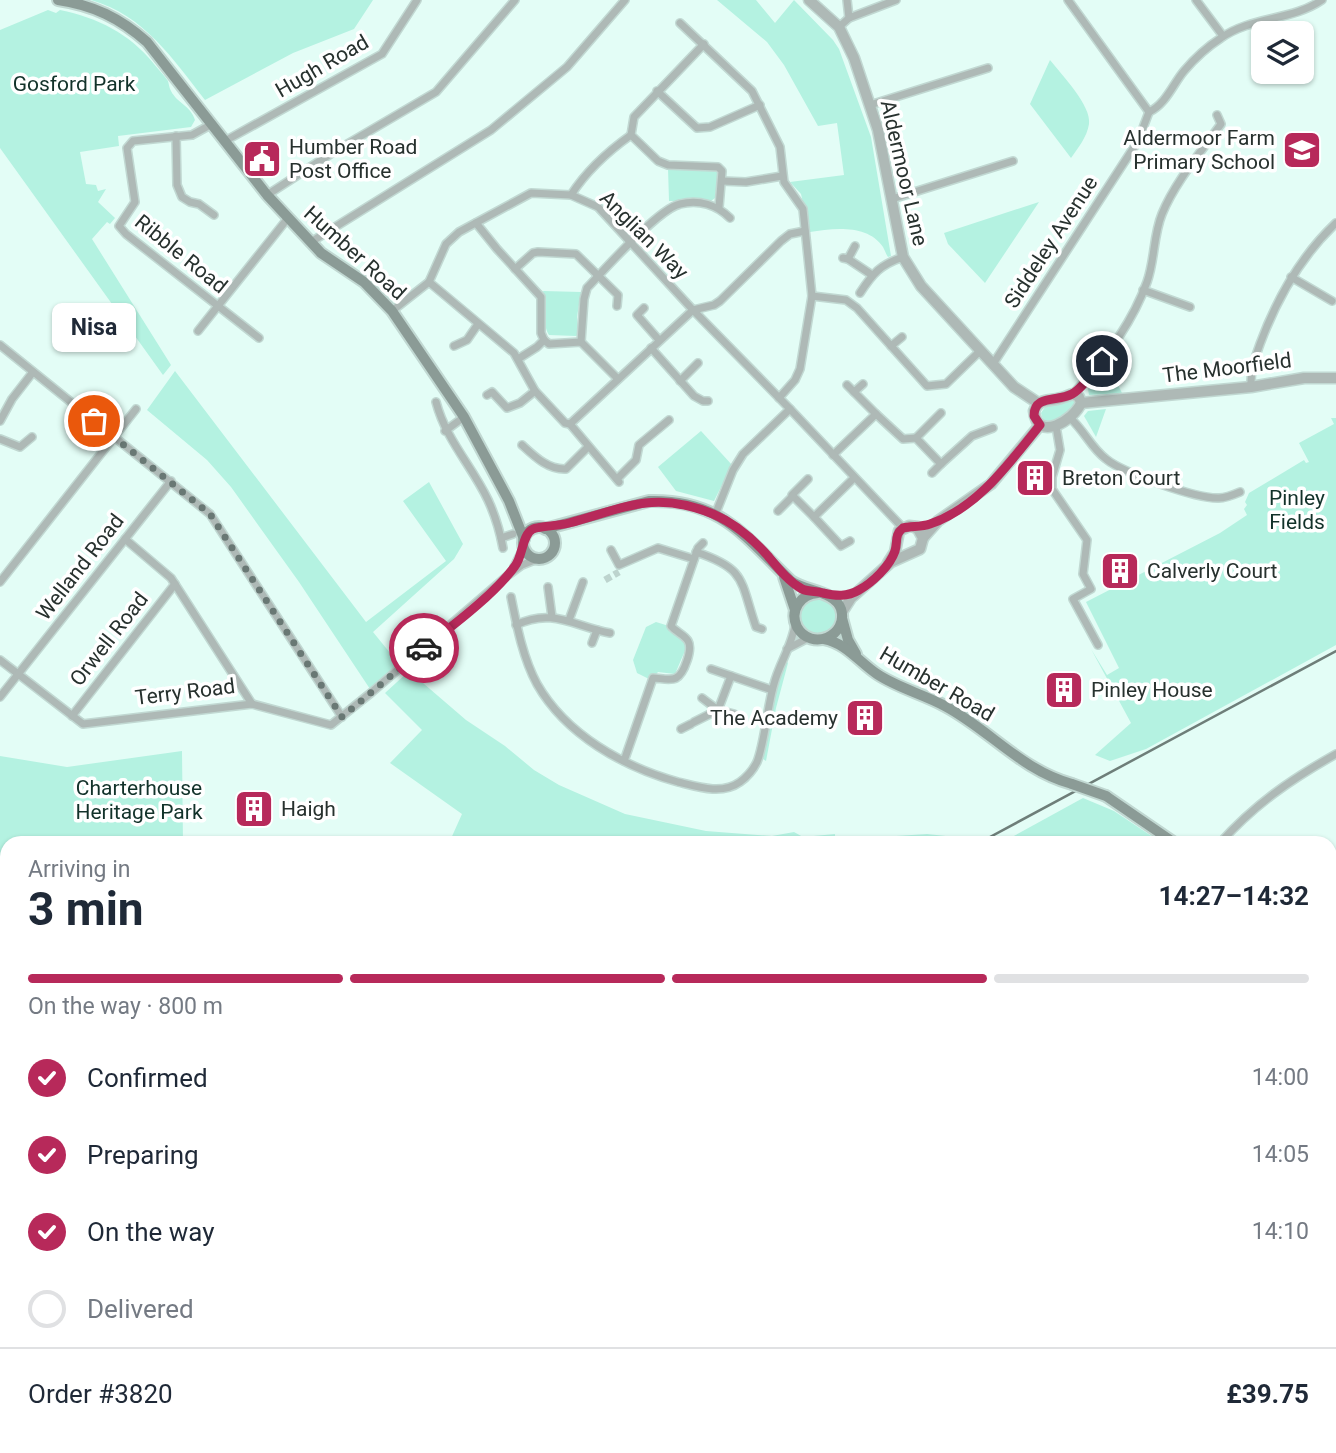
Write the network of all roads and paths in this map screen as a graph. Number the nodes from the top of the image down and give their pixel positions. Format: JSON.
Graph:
{"nodes":[{"id":1,"x":58,"y":0,"type":"edge"},
{"id":2,"x":417,"y":0,"type":"edge"},
{"id":3,"x":515,"y":0,"type":"edge"},
{"id":4,"x":625,"y":0,"type":"edge"},
{"id":5,"x":809,"y":0,"type":"edge"},
{"id":6,"x":847,"y":0,"type":"edge"},
{"id":7,"x":896,"y":0,"type":"edge"},
{"id":8,"x":1068,"y":0,"type":"edge"},
{"id":9,"x":1196,"y":0,"type":"edge"},
{"id":10,"x":1322,"y":0,"type":"edge"},
{"id":11,"x":849,"y":18,"type":"junction"},
{"id":12,"x":680,"y":23,"type":"dead end"},
{"id":13,"x":839,"y":27,"type":"junction"},
{"id":14,"x":1223,"y":36,"type":"junction"},
{"id":15,"x":704,"y":44,"type":"junction"},
{"id":16,"x":988,"y":68,"type":"dead end"},
{"id":17,"x":657,"y":91,"type":"junction"},
{"id":18,"x":760,"y":105,"type":"junction"},
{"id":19,"x":870,"y":105,"type":"junction"},
{"id":20,"x":1149,"y":112,"type":"junction"},
{"id":21,"x":1217,"y":115,"type":"dead end"},
{"id":22,"x":212,"y":124,"type":"junction"},
{"id":23,"x":631,"y":135,"type":"junction"},
{"id":24,"x":176,"y":136,"type":"junction"},
{"id":25,"x":225,"y":141,"type":"junction"},
{"id":26,"x":1013,"y":161,"type":"dead end"},
{"id":27,"x":782,"y":177,"type":"junction"},
{"id":28,"x":722,"y":181,"type":"junction"},
{"id":29,"x":267,"y":195,"type":"junction"},
{"id":30,"x":571,"y":195,"type":"junction"},
{"id":31,"x":892,"y":199,"type":"junction"},
{"id":32,"x":719,"y":207,"type":"junction"},
{"id":33,"x":214,"y":215,"type":"dead end"},
{"id":34,"x":288,"y":218,"type":"junction"},
{"id":35,"x":730,"y":218,"type":"dead end"},
{"id":36,"x":476,"y":223,"type":"junction"},
{"id":37,"x":1336,"y":223,"type":"edge"},
{"id":38,"x":805,"y":231,"type":"junction"},
{"id":39,"x":311,"y":242,"type":"junction"},
{"id":40,"x":632,"y":243,"type":"junction"},
{"id":41,"x":855,"y":246,"type":"dead end"},
{"id":42,"x":904,"y":257,"type":"junction"},
{"id":43,"x":515,"y":269,"type":"junction"},
{"id":44,"x":872,"y":275,"type":"junction"},
{"id":45,"x":599,"y":276,"type":"junction"},
{"id":46,"x":1291,"y":277,"type":"junction"},
{"id":47,"x":429,"y":282,"type":"junction"},
{"id":48,"x":1143,"y":290,"type":"junction"},
{"id":49,"x":860,"y":293,"type":"dead end"},
{"id":50,"x":812,"y":296,"type":"junction"},
{"id":51,"x":1332,"y":301,"type":"dead end"},
{"id":52,"x":617,"y":306,"type":"dead end"},
{"id":53,"x":218,"y":307,"type":"junction"},
{"id":54,"x":1190,"y":307,"type":"dead end"},
{"id":55,"x":644,"y":308,"type":"dead end"},
{"id":56,"x":693,"y":310,"type":"junction"},
{"id":57,"x":392,"y":311,"type":"junction"},
{"id":58,"x":478,"y":324,"type":"junction"},
{"id":59,"x":198,"y":331,"type":"dead end"},
{"id":60,"x":902,"y":337,"type":"dead end"},
{"id":61,"x":259,"y":338,"type":"dead end"},
{"id":62,"x":544,"y":340,"type":"junction"},
{"id":63,"x":659,"y":340,"type":"junction"},
{"id":64,"x":581,"y":342,"type":"junction"},
{"id":65,"x":0,"y":345,"type":"edge"},
{"id":66,"x":454,"y":346,"type":"dead end"},
{"id":67,"x":891,"y":346,"type":"junction"},
{"id":68,"x":651,"y":348,"type":"junction"},
{"id":69,"x":980,"y":351,"type":"junction"},
{"id":70,"x":518,"y":359,"type":"junction"},
{"id":71,"x":698,"y":363,"type":"dead end"},
{"id":72,"x":993,"y":363,"type":"junction"},
{"id":73,"x":33,"y":372,"type":"junction"},
{"id":74,"x":1336,"y":378,"type":"edge"},
{"id":75,"x":618,"y":379,"type":"junction"},
{"id":76,"x":680,"y":381,"type":"junction"},
{"id":77,"x":863,"y":384,"type":"dead end"},
{"id":78,"x":847,"y":385,"type":"dead end"},
{"id":79,"x":1251,"y":387,"type":"junction"},
{"id":80,"x":535,"y":391,"type":"junction"},
{"id":81,"x":854,"y":392,"type":"junction"},
{"id":82,"x":1073,"y":394,"type":"junction"},
{"id":83,"x":487,"y":395,"type":"dead end"},
{"id":84,"x":779,"y":398,"type":"junction"},
{"id":85,"x":708,"y":401,"type":"dead end"},
{"id":86,"x":436,"y":402,"type":"dead end"},
{"id":87,"x":1038,"y":403,"type":"junction"},
{"id":88,"x":1081,"y":403,"type":"junction"},
{"id":89,"x":136,"y":409,"type":"dead end"},
{"id":90,"x":790,"y":409,"type":"junction"},
{"id":91,"x":941,"y":413,"type":"dead end"},
{"id":92,"x":876,"y":414,"type":"junction"},
{"id":93,"x":464,"y":417,"type":"junction"},
{"id":94,"x":1070,"y":418,"type":"junction"},
{"id":95,"x":669,"y":419,"type":"dead end"},
{"id":96,"x":0,"y":421,"type":"edge"},
{"id":97,"x":570,"y":424,"type":"junction"},
{"id":98,"x":1040,"y":425,"type":"junction"},
{"id":99,"x":1056,"y":426,"type":"junction"},
{"id":100,"x":993,"y":428,"type":"dead end"},
{"id":101,"x":446,"y":430,"type":"junction"},
{"id":102,"x":32,"y":437,"type":"dead end"},
{"id":103,"x":114,"y":437,"type":"junction"},
{"id":104,"x":915,"y":438,"type":"junction"},
{"id":105,"x":0,"y":439,"type":"edge"},
{"id":106,"x":522,"y":445,"type":"dead end"},
{"id":107,"x":588,"y":447,"type":"junction"},
{"id":108,"x":833,"y":455,"type":"junction"},
{"id":109,"x":941,"y":464,"type":"junction"},
{"id":110,"x":932,"y":473,"type":"dead end"},
{"id":111,"x":854,"y":478,"type":"junction"},
{"id":112,"x":808,"y":479,"type":"dead end"},
{"id":113,"x":171,"y":481,"type":"junction"},
{"id":114,"x":1240,"y":492,"type":"dead end"},
{"id":115,"x":793,"y":496,"type":"junction"},
{"id":116,"x":509,"y":501,"type":"junction"},
{"id":117,"x":778,"y":511,"type":"dead end"},
{"id":118,"x":715,"y":515,"type":"junction"},
{"id":119,"x":814,"y":517,"type":"junction"},
{"id":120,"x":579,"y":521,"type":"junction"},
{"id":121,"x":938,"y":521,"type":"junction"},
{"id":122,"x":908,"y":527,"type":"junction"},
{"id":123,"x":541,"y":528,"type":"junction"},
{"id":124,"x":513,"y":534,"type":"dead end"},
{"id":125,"x":501,"y":538,"type":"junction"},
{"id":126,"x":923,"y":538,"type":"junction"},
{"id":127,"x":125,"y":539,"type":"junction"},
{"id":128,"x":850,"y":541,"type":"dead end"},
{"id":129,"x":555,"y":542,"type":"junction"},
{"id":130,"x":524,"y":543,"type":"junction"},
{"id":131,"x":703,"y":543,"type":"dead end"},
{"id":132,"x":896,"y":544,"type":"junction"},
{"id":133,"x":503,"y":548,"type":"dead end"},
{"id":134,"x":611,"y":550,"type":"dead end"},
{"id":135,"x":726,"y":552,"type":"dead end"},
{"id":136,"x":907,"y":554,"type":"junction"},
{"id":137,"x":695,"y":556,"type":"junction"},
{"id":138,"x":537,"y":559,"type":"junction"},
{"id":139,"x":719,"y":560,"type":"junction"},
{"id":140,"x":885,"y":567,"type":"junction"},
{"id":141,"x":782,"y":572,"type":"junction"},
{"id":142,"x":507,"y":576,"type":"junction"},
{"id":143,"x":0,"y":582,"type":"edge"},
{"id":144,"x":583,"y":582,"type":"dead end"},
{"id":145,"x":175,"y":584,"type":"junction"},
{"id":146,"x":548,"y":587,"type":"dead end"},
{"id":147,"x":860,"y":590,"type":"junction"},
{"id":148,"x":823,"y":594,"type":"junction"},
{"id":149,"x":512,"y":597,"type":"dead end"},
{"id":150,"x":795,"y":610,"type":"junction"},
{"id":151,"x":842,"y":615,"type":"junction"},
{"id":152,"x":552,"y":617,"type":"junction"},
{"id":153,"x":569,"y":620,"type":"junction"},
{"id":154,"x":795,"y":623,"type":"junction"},
{"id":155,"x":516,"y":625,"type":"junction"},
{"id":156,"x":762,"y":629,"type":"dead end"},
{"id":157,"x":597,"y":630,"type":"junction"},
{"id":158,"x":610,"y":633,"type":"dead end"},
{"id":159,"x":808,"y":638,"type":"junction"},
{"id":160,"x":824,"y":639,"type":"junction"},
{"id":161,"x":592,"y":643,"type":"dead end"},
{"id":162,"x":1098,"y":645,"type":"dead end"},
{"id":163,"x":786,"y":649,"type":"junction"},
{"id":164,"x":0,"y":660,"type":"edge"},
{"id":165,"x":860,"y":660,"type":"junction"},
{"id":166,"x":711,"y":669,"type":"dead end"},
{"id":167,"x":18,"y":674,"type":"junction"},
{"id":168,"x":731,"y":676,"type":"junction"},
{"id":169,"x":772,"y":690,"type":"junction"},
{"id":170,"x":0,"y":697,"type":"edge"},
{"id":171,"x":702,"y":698,"type":"dead end"},
{"id":172,"x":252,"y":704,"type":"junction"},
{"id":173,"x":718,"y":710,"type":"junction"},
{"id":174,"x":734,"y":713,"type":"dead end"},
{"id":175,"x":72,"y":716,"type":"junction"},
{"id":176,"x":342,"y":717,"type":"junction"},
{"id":177,"x":681,"y":729,"type":"dead end"},
{"id":178,"x":1336,"y":754,"type":"edge"},
{"id":179,"x":624,"y":761,"type":"junction"},
{"id":180,"x":1164,"y":836,"type":"edge"},
{"id":181,"x":1227,"y":836,"type":"edge"}],
"edges":[{"from":1,"to":22,"type":"main road","name":"Humber Road"},
{"from":2,"to":25,"type":"street","name":"Hugh Road"},
{"from":3,"to":29,"type":"street"},
{"from":4,"to":39,"type":"street"},
{"from":5,"to":13,"type":"street","name":"Aldermoor Lane"},
{"from":6,"to":11,"type":"street"},
{"from":7,"to":11,"type":"street"},
{"from":8,"to":20,"type":"street"},
{"from":9,"to":14,"type":"street"},
{"from":10,"to":14,"type":"street"},
{"from":11,"to":13,"type":"street"},
{"from":12,"to":15,"type":"street"},
{"from":13,"to":19,"type":"street","name":"Aldermoor Lane"},
{"from":14,"to":20,"type":"street"},
{"from":15,"to":17,"type":"street"},
{"from":15,"to":18,"type":"street"},
{"from":16,"to":19,"type":"street"},
{"from":17,"to":18,"type":"street"},
{"from":17,"to":23,"type":"street"},
{"from":18,"to":27,"type":"street"},
{"from":19,"to":31,"type":"street","name":"Aldermoor Lane"},
{"from":20,"to":72,"type":"street","name":"Siddeley Avenue"},
{"from":21,"to":48,"type":"street"},
{"from":22,"to":24,"type":"street"},
{"from":22,"to":25,"type":"main road","name":"Humber Road"},
{"from":23,"to":28,"type":"street"},
{"from":23,"to":30,"type":"street"},
{"from":24,"to":33,"type":"street"},
{"from":24,"to":53,"type":"street","name":"Ribble Road"},
{"from":25,"to":29,"type":"main road","name":"Humber Road"},
{"from":26,"to":31,"type":"street"},
{"from":27,"to":28,"type":"street"},
{"from":27,"to":38,"type":"street"},
{"from":28,"to":32,"type":"street"},
{"from":29,"to":34,"type":"main road","name":"Humber Road"},
{"from":30,"to":36,"type":"street","name":"Anglian Way"},
{"from":30,"to":40,"type":"street","name":"Anglian Way"},
{"from":31,"to":42,"type":"street","name":"Aldermoor Lane"},
{"from":32,"to":35,"type":"street"},
{"from":32,"to":40,"type":"street"},
{"from":34,"to":39,"type":"main road","name":"Humber Road"},
{"from":34,"to":53,"type":"street"},
{"from":36,"to":43,"type":"street"},
{"from":36,"to":47,"type":"street","name":"Anglian Way"},
{"from":37,"to":46,"type":"street"},
{"from":38,"to":50,"type":"street"},
{"from":38,"to":56,"type":"street"},
{"from":39,"to":57,"type":"main road","name":"Humber Road"},
{"from":40,"to":45,"type":"street"},
{"from":40,"to":56,"type":"street","name":"Anglian Way"},
{"from":41,"to":44,"type":"street"},
{"from":42,"to":44,"type":"street"},
{"from":42,"to":69,"type":"street","name":"Aldermoor Lane"},
{"from":43,"to":45,"type":"street"},
{"from":43,"to":62,"type":"street"},
{"from":44,"to":49,"type":"street"},
{"from":45,"to":52,"type":"street"},
{"from":45,"to":64,"type":"street"},
{"from":46,"to":51,"type":"street"},
{"from":46,"to":79,"type":"street"},
{"from":47,"to":57,"type":"street","name":"Anglian Way"},
{"from":47,"to":58,"type":"street"},
{"from":48,"to":54,"type":"street"},
{"from":48,"to":82,"type":"street"},
{"from":50,"to":67,"type":"street"},
{"from":50,"to":84,"type":"street"},
{"from":53,"to":59,"type":"street"},
{"from":53,"to":61,"type":"street","name":"Ribble Road"},
{"from":55,"to":63,"type":"street"},
{"from":56,"to":63,"type":"street"},
{"from":56,"to":84,"type":"street","name":"Anglian Way"},
{"from":57,"to":93,"type":"main road","name":"Humber Road"},
{"from":58,"to":66,"type":"street"},
{"from":58,"to":70,"type":"street"},
{"from":60,"to":67,"type":"street"},
{"from":62,"to":64,"type":"street"},
{"from":62,"to":70,"type":"street"},
{"from":63,"to":68,"type":"street"},
{"from":64,"to":75,"type":"street"},
{"from":65,"to":73,"type":"street"},
{"from":67,"to":69,"type":"street"},
{"from":68,"to":75,"type":"street"},
{"from":68,"to":76,"type":"street"},
{"from":69,"to":72,"type":"street","name":"Aldermoor Lane"},
{"from":70,"to":80,"type":"street"},
{"from":71,"to":76,"type":"street"},
{"from":72,"to":87,"type":"street","name":"Aldermoor Lane"},
{"from":73,"to":96,"type":"street"},
{"from":73,"to":103,"type":"street"},
{"from":74,"to":79,"type":"street","name":"The Moorfield"},
{"from":75,"to":97,"type":"street"},
{"from":76,"to":85,"type":"street"},
{"from":77,"to":81,"type":"street"},
{"from":78,"to":81,"type":"street"},
{"from":79,"to":88,"type":"street","name":"The Moorfield"},
{"from":80,"to":83,"type":"street"},
{"from":80,"to":97,"type":"street"},
{"from":81,"to":92,"type":"street"},
{"from":82,"to":87,"type":"street"},
{"from":82,"to":88,"type":"street"},
{"from":84,"to":90,"type":"street","name":"Anglian Way"},
{"from":86,"to":101,"type":"street"},
{"from":87,"to":98,"type":"street"},
{"from":88,"to":94,"type":"street"},
{"from":89,"to":103,"type":"street"},
{"from":90,"to":108,"type":"street","name":"Anglian Way"},
{"from":90,"to":118,"type":"street"},
{"from":91,"to":104,"type":"street"},
{"from":92,"to":104,"type":"street"},
{"from":92,"to":108,"type":"street"},
{"from":93,"to":101,"type":"street"},
{"from":93,"to":116,"type":"main road","name":"Humber Road"},
{"from":94,"to":99,"type":"street"},
{"from":94,"to":114,"type":"street"},
{"from":95,"to":107,"type":"street"},
{"from":97,"to":107,"type":"street"},
{"from":98,"to":99,"type":"street"},
{"from":98,"to":121,"type":"street"},
{"from":99,"to":162,"type":"street"},
{"from":100,"to":109,"type":"street"},
{"from":101,"to":125,"type":"street"},
{"from":102,"to":105,"type":"street"},
{"from":103,"to":113,"type":"street"},
{"from":103,"to":143,"type":"street"},
{"from":104,"to":109,"type":"street"},
{"from":106,"to":107,"type":"street"},
{"from":108,"to":111,"type":"street"},
{"from":109,"to":110,"type":"street"},
{"from":111,"to":119,"type":"street"},
{"from":111,"to":122,"type":"street"},
{"from":112,"to":115,"type":"street"},
{"from":113,"to":127,"type":"street","name":"Welland Road"},
{"from":113,"to":176,"type":"street"},
{"from":115,"to":117,"type":"street"},
{"from":115,"to":119,"type":"street"},
{"from":116,"to":123,"type":"main road","name":"Humber Road"},
{"from":116,"to":130,"type":"main road","name":"Humber Road"},
{"from":118,"to":120,"type":"main road"},
{"from":118,"to":141,"type":"main road"},
{"from":119,"to":128,"type":"street"},
{"from":120,"to":123,"type":"main road"},
{"from":120,"to":129,"type":"main road"},
{"from":121,"to":122,"type":"street"},
{"from":121,"to":126,"type":"street"},
{"from":122,"to":126,"type":"street"},
{"from":122,"to":132,"type":"street"},
{"from":123,"to":129,"type":"main road"},
{"from":123,"to":130,"type":"main road"},
{"from":124,"to":125,"type":"street"},
{"from":125,"to":133,"type":"street"},
{"from":126,"to":136,"type":"street"},
{"from":127,"to":145,"type":"street"},
{"from":127,"to":167,"type":"street","name":"Welland Road"},
{"from":129,"to":138,"type":"main road"},
{"from":130,"to":138,"type":"main road"},
{"from":130,"to":142,"type":"street"},
{"from":131,"to":137,"type":"street"},
{"from":132,"to":136,"type":"street"},
{"from":132,"to":140,"type":"street"},
{"from":134,"to":137,"type":"street"},
{"from":135,"to":139,"type":"street"},
{"from":136,"to":140,"type":"street"},
{"from":137,"to":139,"type":"street"},
{"from":137,"to":179,"type":"street"},
{"from":138,"to":142,"type":"street"},
{"from":139,"to":156,"type":"street"},
{"from":140,"to":147,"type":"street"},
{"from":141,"to":148,"type":"main road"},
{"from":141,"to":150,"type":"main road"},
{"from":142,"to":176,"type":"street"},
{"from":144,"to":153,"type":"street"},
{"from":145,"to":172,"type":"street"},
{"from":145,"to":175,"type":"street","name":"Orwell Road"},
{"from":146,"to":152,"type":"street"},
{"from":147,"to":148,"type":"street"},
{"from":147,"to":151,"type":"street"},
{"from":148,"to":150,"type":"main road"},
{"from":148,"to":151,"type":"main road"},
{"from":149,"to":155,"type":"street"},
{"from":150,"to":154,"type":"main road"},
{"from":151,"to":160,"type":"main road"},
{"from":151,"to":165,"type":"main road","name":"Humber Road"},
{"from":152,"to":153,"type":"street"},
{"from":152,"to":155,"type":"street"},
{"from":153,"to":157,"type":"street"},
{"from":154,"to":159,"type":"main road"},
{"from":154,"to":163,"type":"street"},
{"from":155,"to":179,"type":"street"},
{"from":157,"to":158,"type":"street"},
{"from":157,"to":161,"type":"street"},
{"from":159,"to":160,"type":"main road"},
{"from":159,"to":163,"type":"street"},
{"from":160,"to":165,"type":"main road","name":"Humber Road"},
{"from":163,"to":169,"type":"street"},
{"from":164,"to":167,"type":"street","name":"Terry Road"},
{"from":165,"to":180,"type":"main road","name":"Humber Road","bridge":true},
{"from":166,"to":168,"type":"street"},
{"from":167,"to":170,"type":"street","name":"Welland Road"},
{"from":167,"to":175,"type":"street","name":"Terry Road"},
{"from":168,"to":169,"type":"street"},
{"from":168,"to":173,"type":"street"},
{"from":169,"to":179,"type":"street"},
{"from":171,"to":173,"type":"street"},
{"from":172,"to":175,"type":"street","name":"Terry Road"},
{"from":172,"to":176,"type":"street","name":"Terry Road"},
{"from":173,"to":174,"type":"street"},
{"from":173,"to":177,"type":"street"},
{"from":178,"to":181,"type":"street"}]}
